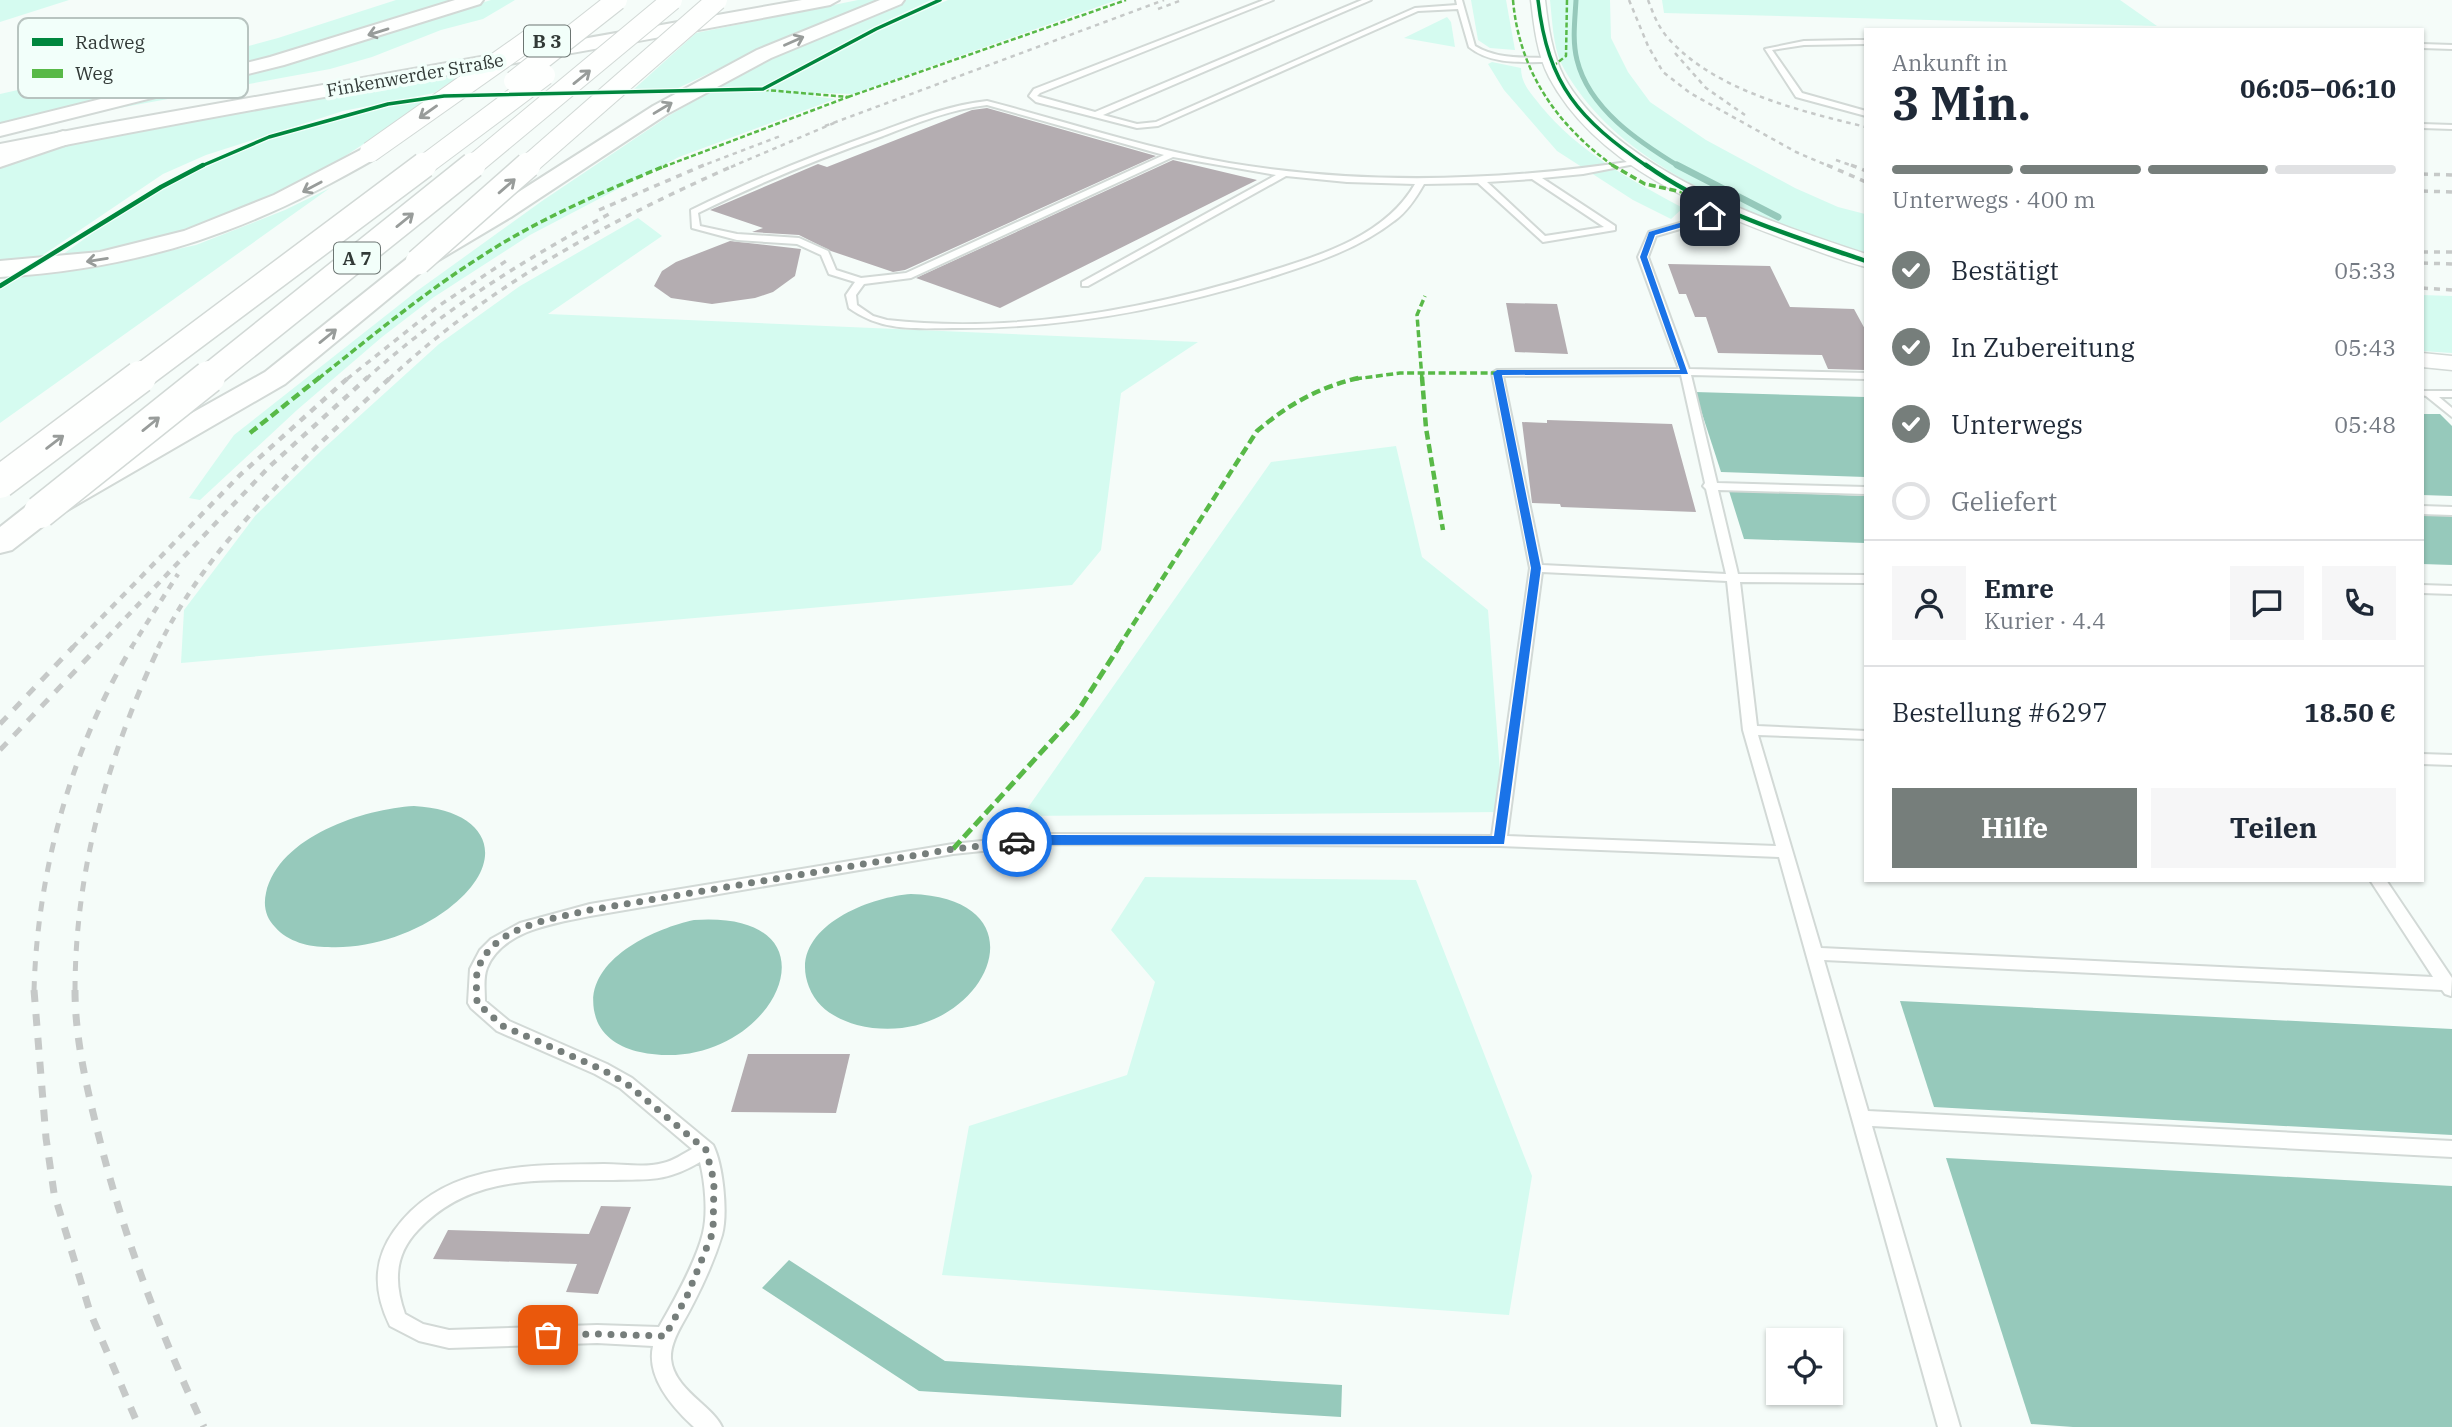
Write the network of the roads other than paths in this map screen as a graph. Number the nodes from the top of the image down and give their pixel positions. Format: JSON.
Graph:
{"nodes":[{"id":1,"x":474,"y":0,"type":"edge"},
{"id":2,"x":617,"y":0,"type":"edge"},
{"id":3,"x":638,"y":0,"type":"edge"},
{"id":4,"x":672,"y":0,"type":"edge"},
{"id":5,"x":717,"y":0,"type":"edge"},
{"id":6,"x":777,"y":0,"type":"edge"},
{"id":7,"x":830,"y":0,"type":"edge"},
{"id":8,"x":895,"y":0,"type":"edge"},
{"id":9,"x":1270,"y":0,"type":"edge"},
{"id":10,"x":1368,"y":0,"type":"edge"},
{"id":11,"x":1538,"y":0,"type":"edge"},
{"id":12,"x":1460,"y":3,"type":"edge"},
{"id":13,"x":552,"y":24,"type":"dead end"},
{"id":14,"x":1864,"y":42,"type":"edge"},
{"id":15,"x":2424,"y":46,"type":"edge"},
{"id":16,"x":2452,"y":47,"type":"edge"},
{"id":17,"x":1550,"y":60,"type":"junction"},
{"id":18,"x":248,"y":68,"type":"edge"},
{"id":19,"x":248,"y":94,"type":"edge"},
{"id":20,"x":128,"y":98,"type":"edge"},
{"id":21,"x":225,"y":98,"type":"edge"},
{"id":22,"x":1864,"y":113,"type":"edge"},
{"id":23,"x":1095,"y":115,"type":"junction"},
{"id":24,"x":2424,"y":126,"type":"edge"},
{"id":25,"x":2452,"y":127,"type":"edge"},
{"id":26,"x":0,"y":130,"type":"edge"},
{"id":27,"x":0,"y":138,"type":"edge"},
{"id":28,"x":63,"y":138,"type":"junction"},
{"id":29,"x":0,"y":152,"type":"edge"},
{"id":30,"x":1172,"y":154,"type":"junction"},
{"id":31,"x":0,"y":160,"type":"edge"},
{"id":32,"x":1641,"y":163,"type":"junction"},
{"id":33,"x":1286,"y":173,"type":"junction"},
{"id":34,"x":1533,"y":176,"type":"junction"},
{"id":35,"x":1479,"y":179,"type":"junction"},
{"id":36,"x":1421,"y":181,"type":"junction"},
{"id":37,"x":1732,"y":211,"type":"junction"},
{"id":38,"x":1864,"y":260,"type":"edge"},
{"id":39,"x":418,"y":262,"type":"junction"},
{"id":40,"x":0,"y":269,"type":"edge"},
{"id":41,"x":860,"y":281,"type":"junction"},
{"id":42,"x":1085,"y":284,"type":"dead end"},
{"id":43,"x":2424,"y":360,"type":"edge"},
{"id":44,"x":2452,"y":363,"type":"edge"},
{"id":45,"x":1685,"y":372,"type":"junction"},
{"id":46,"x":1864,"y":376,"type":"edge"},
{"id":47,"x":2426,"y":393,"type":"edge"},
{"id":48,"x":2452,"y":394,"type":"edge"},
{"id":49,"x":2452,"y":414,"type":"edge"},
{"id":50,"x":0,"y":458,"type":"edge"},
{"id":51,"x":0,"y":482,"type":"edge"},
{"id":52,"x":1709,"y":486,"type":"junction"},
{"id":53,"x":1864,"y":491,"type":"edge"},
{"id":54,"x":2424,"y":510,"type":"edge"},
{"id":55,"x":2452,"y":511,"type":"edge"},
{"id":56,"x":40,"y":512,"type":"junction"},
{"id":57,"x":0,"y":543,"type":"edge"},
{"id":58,"x":1536,"y":568,"type":"junction"},
{"id":59,"x":1733,"y":578,"type":"junction"},
{"id":60,"x":1864,"y":579,"type":"edge"},
{"id":61,"x":2424,"y":589,"type":"edge"},
{"id":62,"x":2452,"y":590,"type":"edge"},
{"id":63,"x":1751,"y":730,"type":"junction"},
{"id":64,"x":1864,"y":735,"type":"edge"},
{"id":65,"x":2424,"y":759,"type":"edge"},
{"id":66,"x":2452,"y":760,"type":"edge"},
{"id":67,"x":1499,"y":841,"type":"junction"},
{"id":68,"x":1785,"y":852,"type":"junction"},
{"id":69,"x":2379,"y":882,"type":"edge"},
{"id":70,"x":1815,"y":954,"type":"junction"},
{"id":71,"x":2450,"y":986,"type":"edge"},
{"id":72,"x":1861,"y":1118,"type":"junction"},
{"id":73,"x":2452,"y":1149,"type":"edge"},
{"id":74,"x":706,"y":1150,"type":"junction"},
{"id":75,"x":665,"y":1336,"type":"junction"},
{"id":76,"x":711,"y":1427,"type":"edge"},
{"id":77,"x":1949,"y":1427,"type":"edge"}],
"edges":[{"from":1,"to":18,"type":"main road","one_way":true},
{"from":2,"to":50,"type":"main road","number":"A 7","bridge":true},
{"from":51,"to":3,"type":"main road","number":"A 7","one_way":true,"bridge":true},
{"from":56,"to":4,"type":"main road","number":"A 7","one_way":true,"bridge":true},
{"from":39,"to":5,"type":"main road","one_way":true,"bridge":true},
{"from":6,"to":19,"type":"main road","name":"Finkenwerder Straße","number":"B 3"},
{"from":7,"to":28,"type":"main road","name":"Finkenwerder Straße","number":"B 3"},
{"from":39,"to":8,"type":"main road","one_way":true,"bridge":true},
{"from":9,"to":23,"type":"lane"},
{"from":10,"to":23,"type":"lane"},
{"from":11,"to":17,"type":"street"},
{"from":12,"to":17,"type":"lane"},
{"from":12,"to":23,"type":"lane"},
{"from":13,"to":40,"type":"main road","one_way":true,"bridge":true},
{"from":14,"to":22,"type":"lane"},
{"from":15,"to":16,"type":"lane"},
{"from":17,"to":32,"type":"street"},
{"from":20,"to":26,"type":"main road","one_way":true},
{"from":21,"to":27,"type":"main road","name":"Finkenwerder Straße","number":"B 3"},
{"from":24,"to":25,"type":"lane"},
{"from":28,"to":29,"type":"main road","name":"Finkenwerder Straße","number":"B 3"},
{"from":28,"to":31,"type":"main road"},
{"from":30,"to":33,"type":"lane"},
{"from":30,"to":41,"type":"lane"},
{"from":30,"to":41,"type":"lane"},
{"from":32,"to":34,"type":"lane"},
{"from":32,"to":37,"type":"street"},
{"from":33,"to":36,"type":"lane"},
{"from":33,"to":42,"type":"lane"},
{"from":34,"to":35,"type":"lane"},
{"from":34,"to":35,"type":"lane"},
{"from":35,"to":36,"type":"lane"},
{"from":36,"to":41,"type":"lane"},
{"from":37,"to":38,"type":"street"},
{"from":37,"to":45,"type":"lane"},
{"from":56,"to":39,"type":"main road","one_way":true,"bridge":true},
{"from":43,"to":44,"type":"street"},
{"from":45,"to":46,"type":"lane"},
{"from":45,"to":52,"type":"lane"},
{"from":45,"to":58,"type":"lane"},
{"from":47,"to":48,"type":"lane"},
{"from":47,"to":49,"type":"lane"},
{"from":52,"to":53,"type":"lane"},
{"from":52,"to":59,"type":"lane"},
{"from":54,"to":55,"type":"lane"},
{"from":56,"to":57,"type":"main road","number":"A 7"},
{"from":58,"to":59,"type":"lane"},
{"from":58,"to":67,"type":"lane"},
{"from":59,"to":60,"type":"lane"},
{"from":59,"to":63,"type":"lane"},
{"from":61,"to":62,"type":"lane"},
{"from":63,"to":64,"type":"lane"},
{"from":63,"to":68,"type":"lane"},
{"from":65,"to":66,"type":"lane"},
{"from":67,"to":68,"type":"lane"},
{"from":67,"to":74,"type":"lane"},
{"from":68,"to":70,"type":"lane"},
{"from":69,"to":71,"type":"lane"},
{"from":70,"to":71,"type":"lane"},
{"from":70,"to":72,"type":"lane"},
{"from":72,"to":73,"type":"lane"},
{"from":72,"to":77,"type":"lane"},
{"from":74,"to":75,"type":"lane"},
{"from":74,"to":75,"type":"lane"},
{"from":75,"to":76,"type":"lane"}]}
